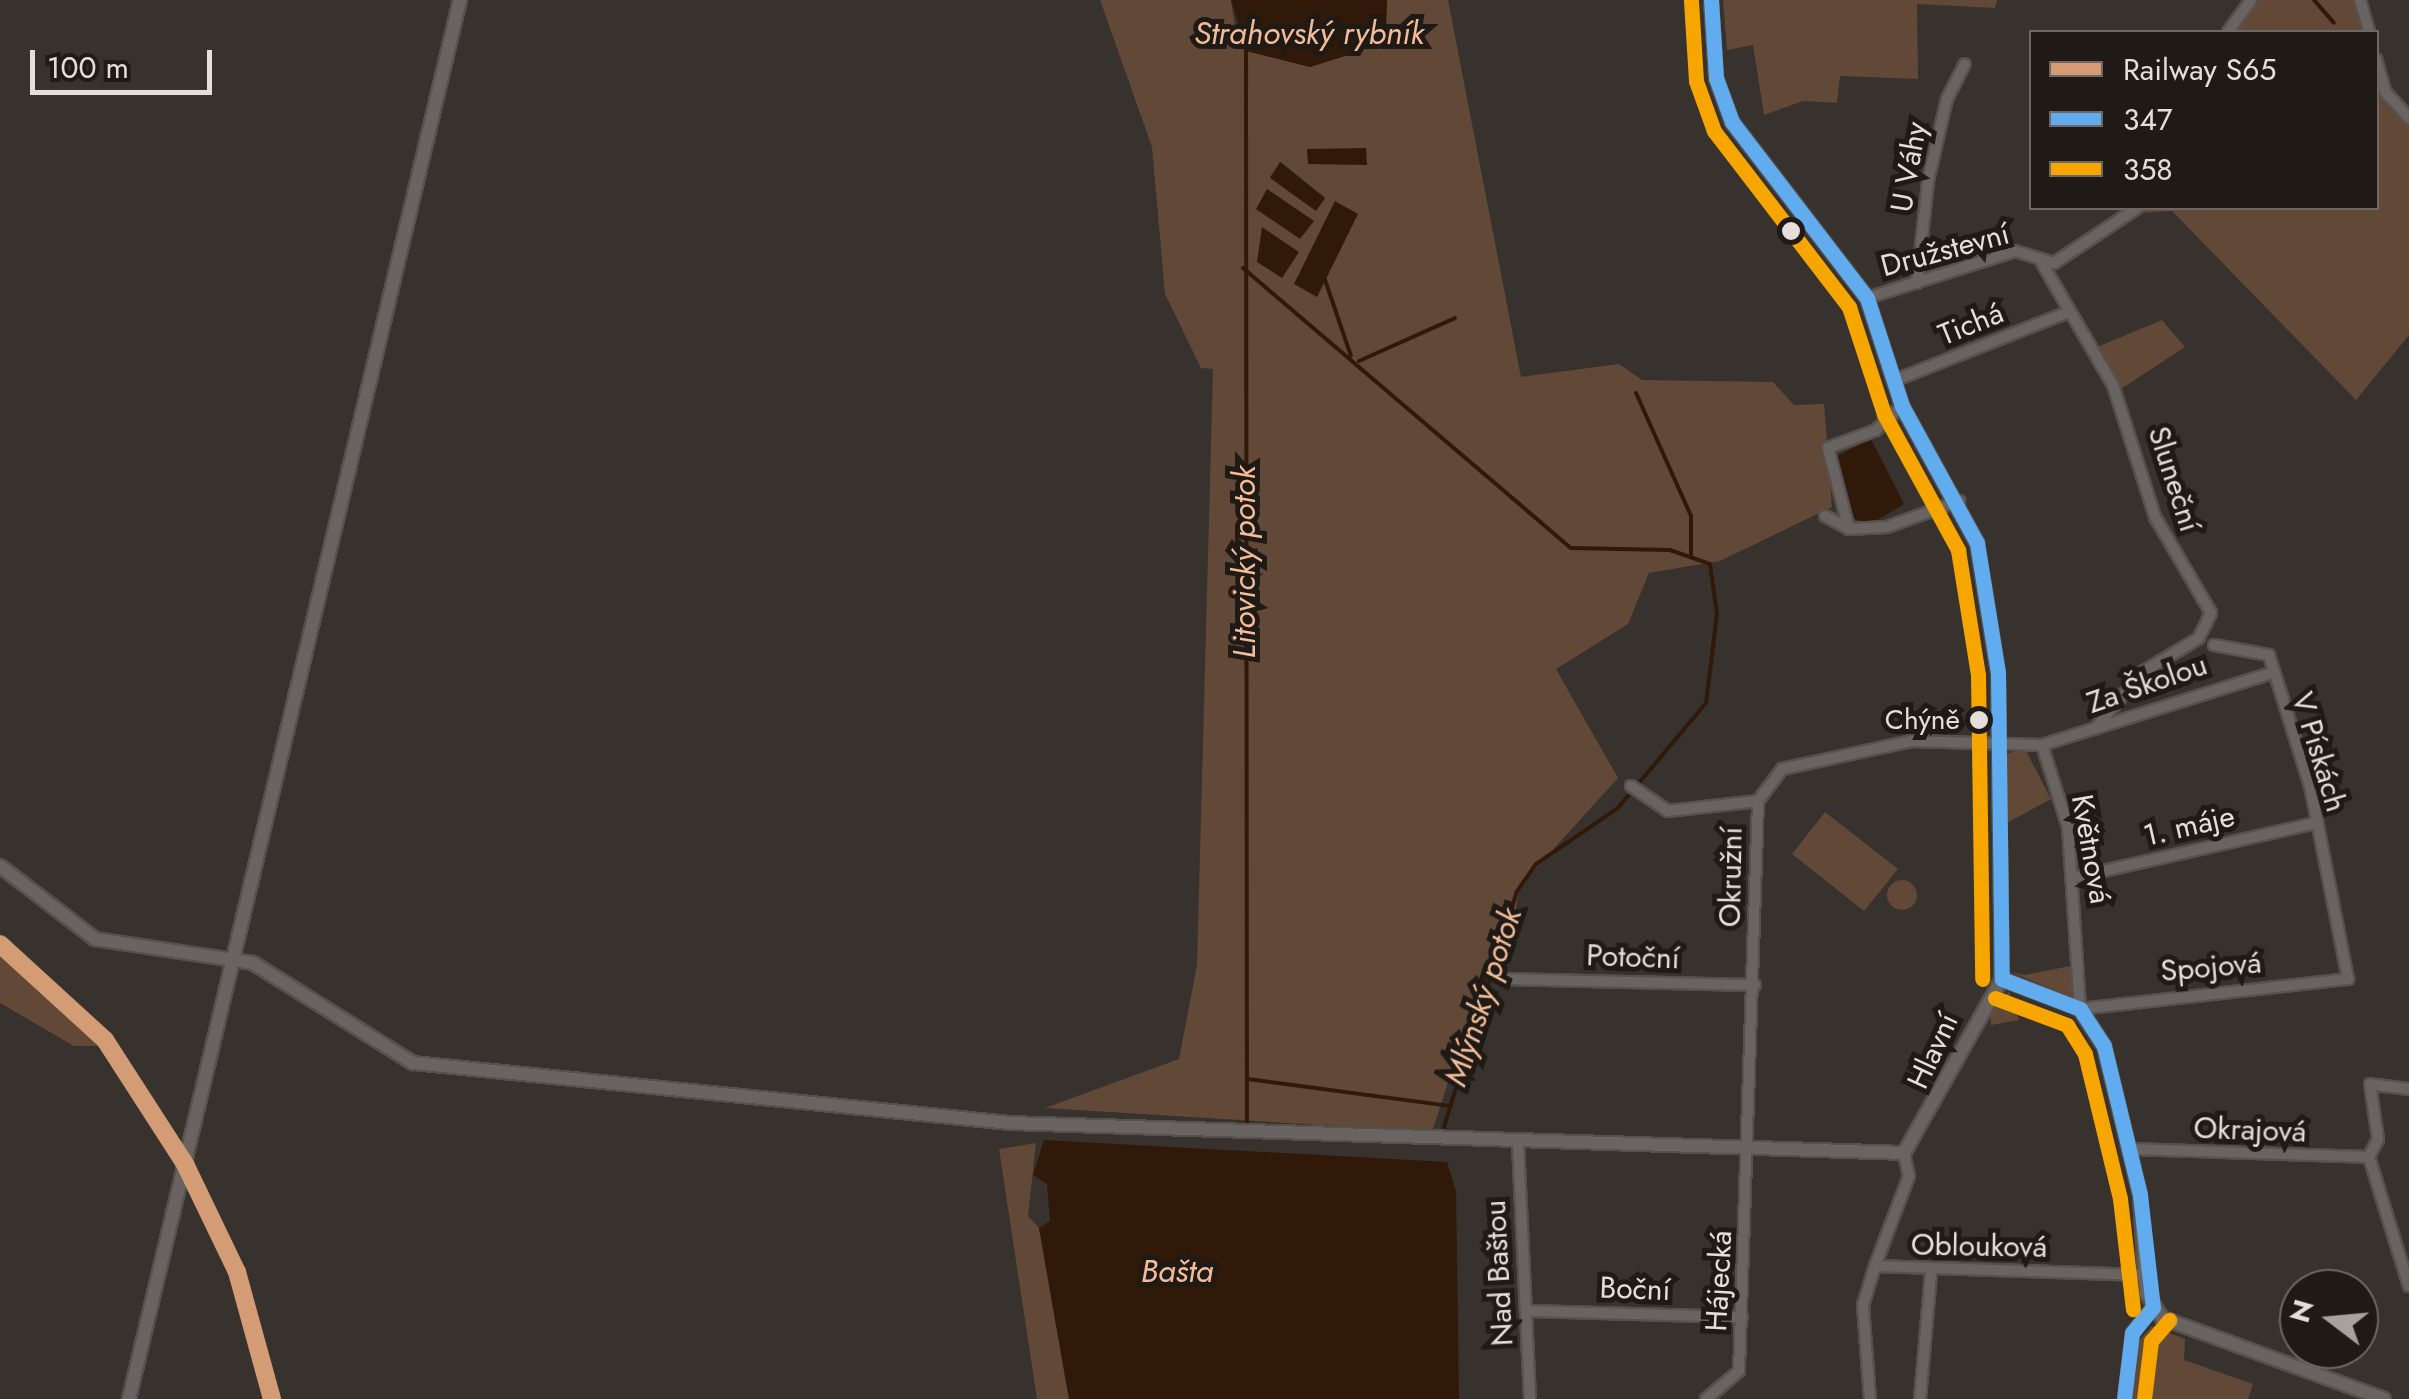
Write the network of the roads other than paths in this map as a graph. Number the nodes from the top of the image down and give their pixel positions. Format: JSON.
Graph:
{"nodes":[{"id":1,"x":460,"y":0,"type":"edge"},
{"id":2,"x":1711,"y":0,"type":"edge"},
{"id":3,"x":2251,"y":0,"type":"edge"},
{"id":4,"x":2360,"y":0,"type":"edge"},
{"id":5,"x":2229,"y":30,"type":"edge"},
{"id":6,"x":2368,"y":30,"type":"edge"},
{"id":7,"x":1965,"y":64,"type":"dead end"},
{"id":8,"x":2379,"y":69,"type":"edge"},
{"id":9,"x":2409,"y":118,"type":"edge"},
{"id":10,"x":2134,"y":210,"type":"edge"},
{"id":11,"x":2042,"y":263,"type":"junction"},
{"id":12,"x":1917,"y":283,"type":"junction"},
{"id":13,"x":1867,"y":298,"type":"junction"},
{"id":14,"x":2068,"y":312,"type":"junction"},
{"id":15,"x":1893,"y":381,"type":"junction"},
{"id":16,"x":1902,"y":406,"type":"junction"},
{"id":17,"x":1960,"y":501,"type":"junction"},
{"id":18,"x":1825,"y":516,"type":"dead end"},
{"id":19,"x":1849,"y":529,"type":"junction"},
{"id":20,"x":2214,"y":645,"type":"dead end"},
{"id":21,"x":2268,"y":674,"type":"junction"},
{"id":22,"x":2094,"y":729,"type":"junction"},
{"id":23,"x":2042,"y":744,"type":"junction"},
{"id":24,"x":1996,"y":745,"type":"junction"},
{"id":25,"x":1631,"y":786,"type":"dead end"},
{"id":26,"x":1758,"y":801,"type":"junction"},
{"id":27,"x":2316,"y":824,"type":"junction"},
{"id":28,"x":0,"y":866,"type":"edge"},
{"id":29,"x":2072,"y":878,"type":"junction"},
{"id":30,"x":234,"y":958,"type":"junction"},
{"id":31,"x":2002,"y":978,"type":"junction"},
{"id":32,"x":1509,"y":979,"type":"dead end"},
{"id":33,"x":2348,"y":979,"type":"joint"},
{"id":34,"x":1755,"y":985,"type":"junction"},
{"id":35,"x":2080,"y":1009,"type":"junction"},
{"id":36,"x":2409,"y":1089,"type":"edge"},
{"id":37,"x":1518,"y":1144,"type":"junction"},
{"id":38,"x":2129,"y":1150,"type":"junction"},
{"id":39,"x":1751,"y":1151,"type":"junction"},
{"id":40,"x":1904,"y":1153,"type":"junction"},
{"id":41,"x":2369,"y":1157,"type":"junction"},
{"id":42,"x":1875,"y":1266,"type":"junction"},
{"id":43,"x":1931,"y":1273,"type":"junction"},
{"id":44,"x":2144,"y":1275,"type":"junction"},
{"id":45,"x":2409,"y":1286,"type":"edge"},
{"id":46,"x":2153,"y":1306,"type":"junction"},
{"id":47,"x":1527,"y":1311,"type":"junction"},
{"id":48,"x":1742,"y":1317,"type":"junction"},
{"id":49,"x":2376,"y":1398,"type":"edge"},
{"id":50,"x":129,"y":1399,"type":"edge"},
{"id":51,"x":1530,"y":1399,"type":"edge"},
{"id":52,"x":1706,"y":1399,"type":"edge"},
{"id":53,"x":1870,"y":1399,"type":"edge"},
{"id":54,"x":1920,"y":1399,"type":"edge"},
{"id":55,"x":2124,"y":1399,"type":"edge"}],
"edges":[{"from":1,"to":30,"type":"street"},
{"from":2,"to":13,"type":"street"},
{"from":3,"to":5,"type":"street"},
{"from":4,"to":6,"type":"street"},
{"from":7,"to":12,"type":"street","name":"U Váhy"},
{"from":8,"to":9,"type":"street"},
{"from":10,"to":11,"type":"street","name":"Družstevní"},
{"from":11,"to":12,"type":"street","name":"Družstevní"},
{"from":11,"to":14,"type":"street","name":"Sluneční"},
{"from":12,"to":13,"type":"street","name":"Družstevní"},
{"from":13,"to":15,"type":"street"},
{"from":14,"to":15,"type":"street","name":"Tichá"},
{"from":14,"to":22,"type":"street","name":"Sluneční"},
{"from":15,"to":16,"type":"street"},
{"from":16,"to":17,"type":"street"},
{"from":16,"to":19,"type":"street"},
{"from":17,"to":19,"type":"street"},
{"from":17,"to":24,"type":"street"},
{"from":18,"to":19,"type":"street"},
{"from":20,"to":21,"type":"street","name":"V Pískách"},
{"from":21,"to":22,"type":"street","name":"Za Školou"},
{"from":21,"to":27,"type":"street","name":"V Pískách"},
{"from":22,"to":23,"type":"street","name":"Za Školou"},
{"from":23,"to":24,"type":"street"},
{"from":23,"to":29,"type":"street","name":"Květnová"},
{"from":24,"to":26,"type":"street","name":"Okružní"},
{"from":24,"to":31,"type":"street"},
{"from":25,"to":26,"type":"street"},
{"from":26,"to":34,"type":"street","name":"Okružní"},
{"from":27,"to":29,"type":"street","name":"1. máje"},
{"from":27,"to":33,"type":"street","name":"V Pískách"},
{"from":28,"to":30,"type":"street"},
{"from":29,"to":35,"type":"street","name":"Květnová"},
{"from":30,"to":37,"type":"street"},
{"from":30,"to":50,"type":"street"},
{"from":31,"to":35,"type":"street"},
{"from":31,"to":40,"type":"street","name":"Hlavní"},
{"from":32,"to":34,"type":"street","name":"Potoční"},
{"from":33,"to":35,"type":"street","name":"Spojová"},
{"from":34,"to":39,"type":"street","name":"Okružní"},
{"from":35,"to":38,"type":"street"},
{"from":36,"to":41,"type":"street"},
{"from":37,"to":39,"type":"street"},
{"from":37,"to":47,"type":"street","name":"Nad Baštou"},
{"from":38,"to":41,"type":"street","name":"Okrajová"},
{"from":38,"to":44,"type":"street"},
{"from":39,"to":40,"type":"street"},
{"from":39,"to":48,"type":"street","name":"Hájecká"},
{"from":40,"to":42,"type":"street","name":"Oblouková"},
{"from":41,"to":45,"type":"street"},
{"from":42,"to":43,"type":"street","name":"Oblouková"},
{"from":42,"to":53,"type":"street"},
{"from":43,"to":44,"type":"street","name":"Oblouková"},
{"from":43,"to":54,"type":"street"},
{"from":44,"to":46,"type":"street"},
{"from":46,"to":49,"type":"street"},
{"from":46,"to":55,"type":"street"},
{"from":47,"to":48,"type":"street","name":"Boční"},
{"from":47,"to":51,"type":"street","name":"Nad Baštou"},
{"from":48,"to":52,"type":"street","name":"Hájecká"}]}
